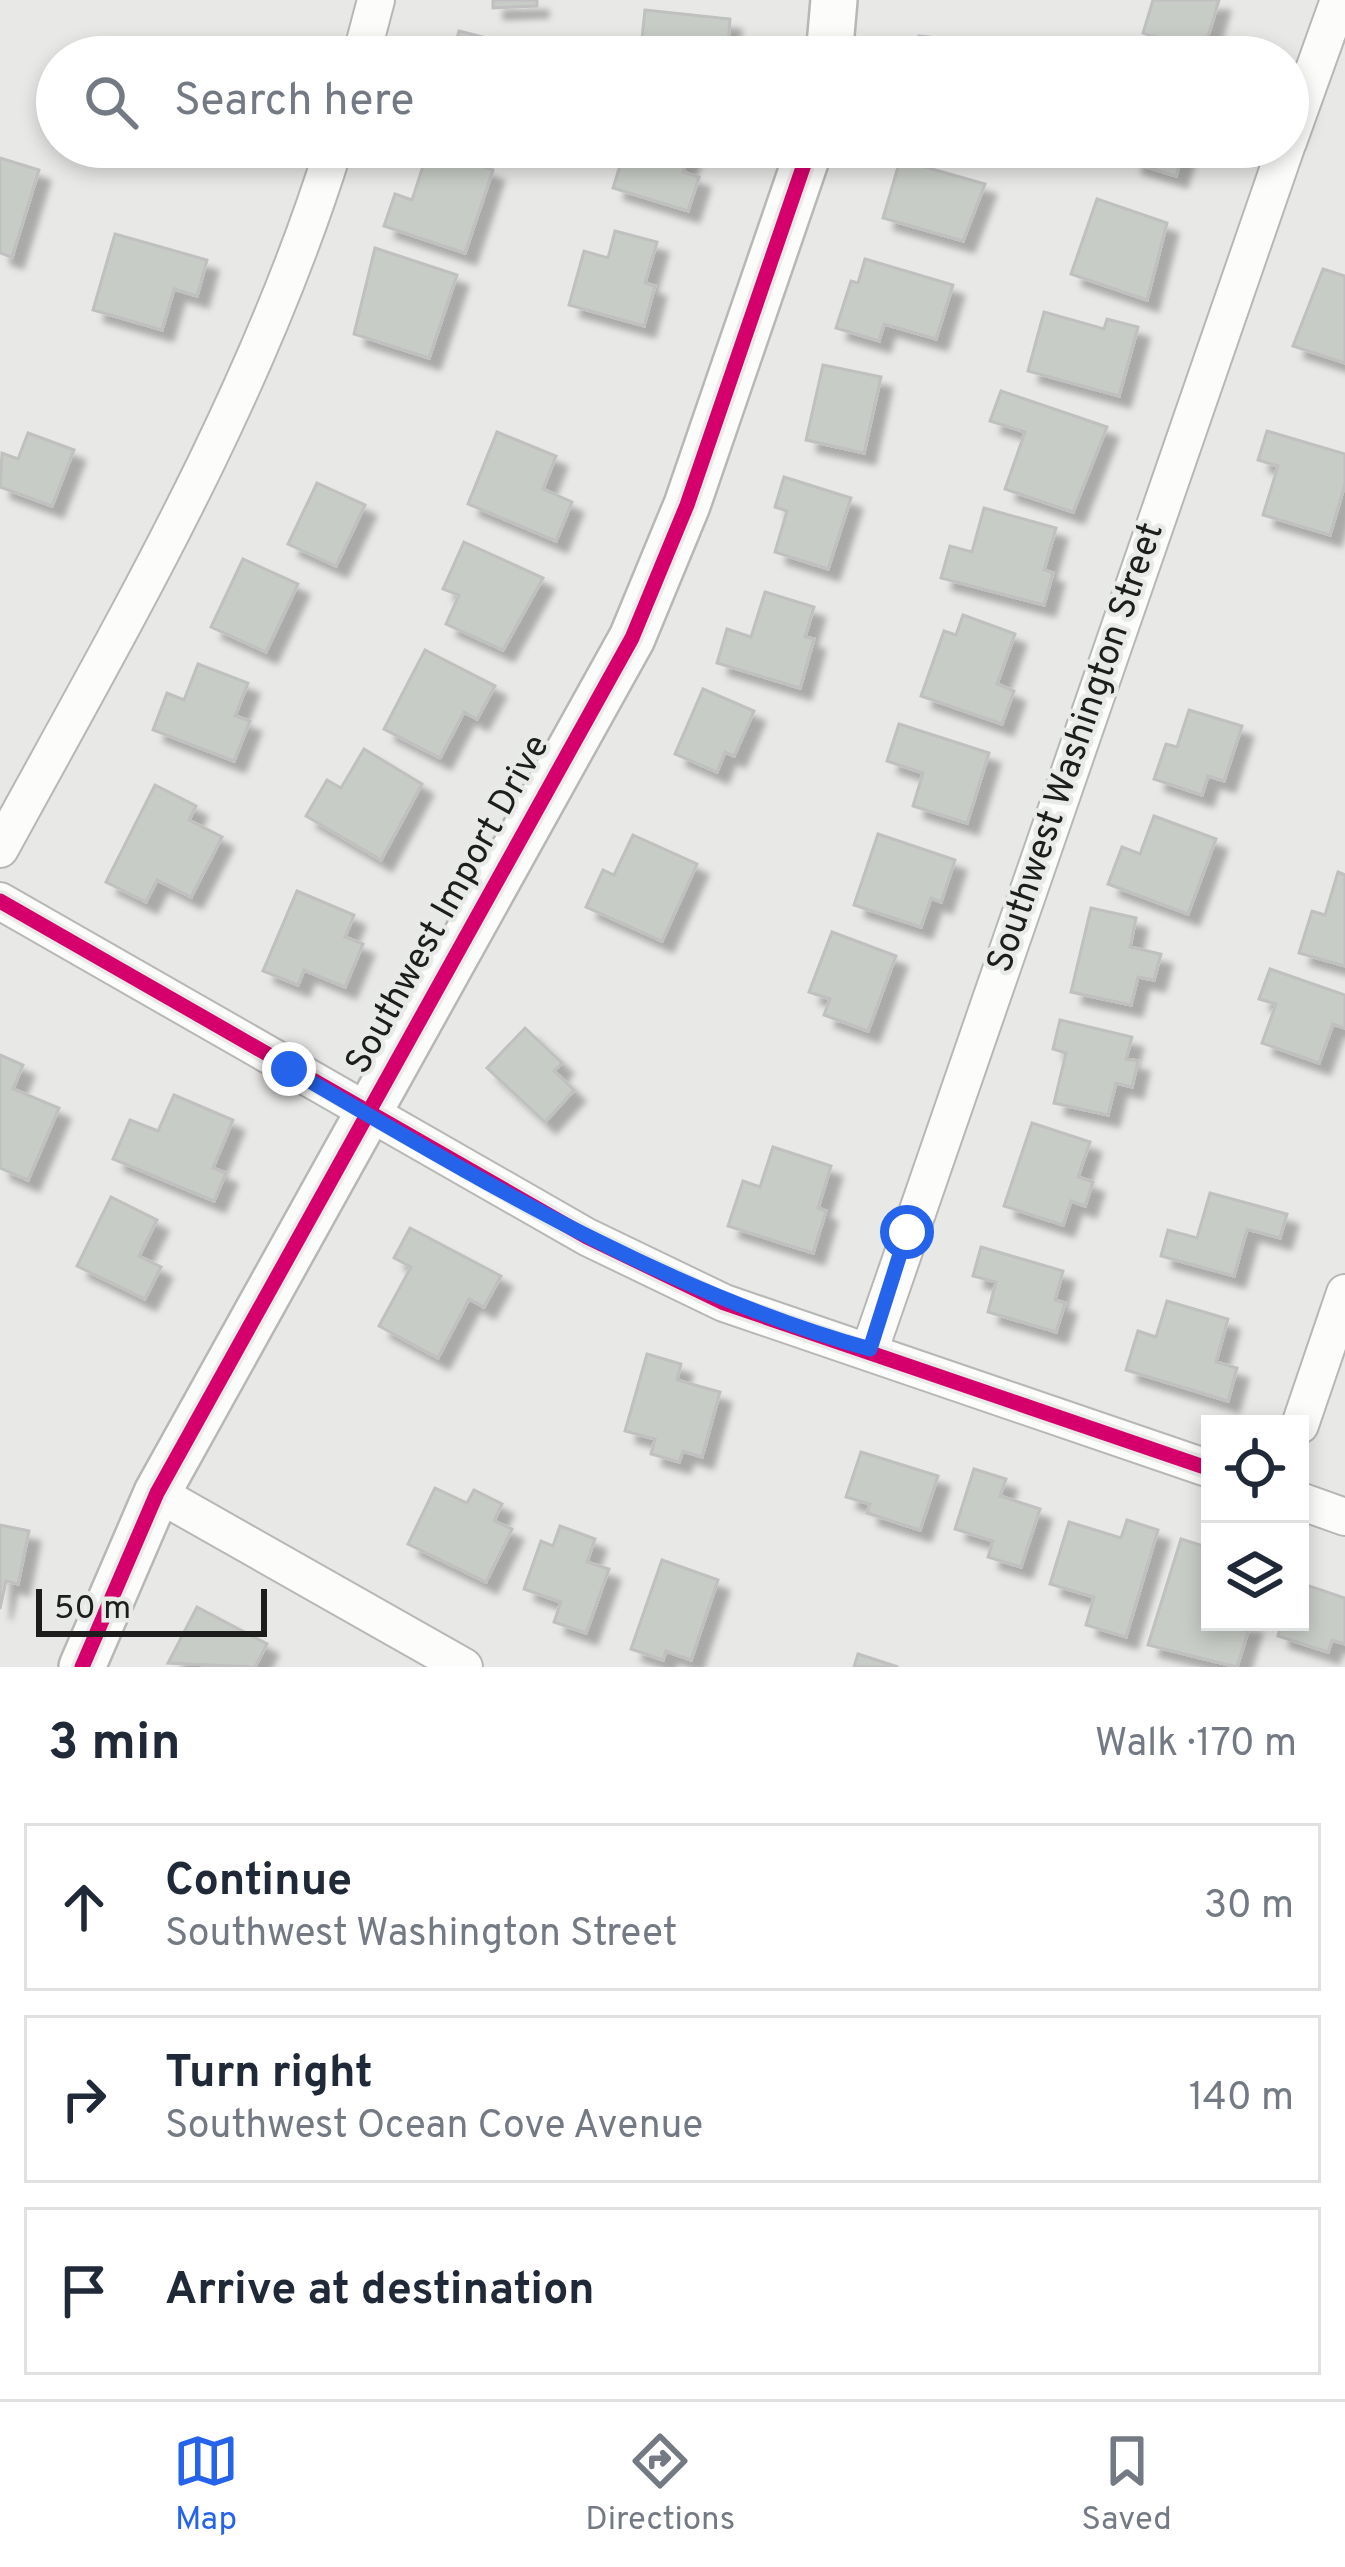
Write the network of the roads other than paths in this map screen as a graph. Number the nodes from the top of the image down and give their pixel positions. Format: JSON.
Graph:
{"nodes":[{"id":1,"x":376,"y":0,"type":"edge"},
{"id":2,"x":834,"y":0,"type":"edge"},
{"id":3,"x":1339,"y":0,"type":"edge"},
{"id":4,"x":367,"y":36,"type":"edge"},
{"id":5,"x":831,"y":36,"type":"edge"},
{"id":6,"x":1309,"y":83,"type":"edge"},
{"id":7,"x":327,"y":168,"type":"edge"},
{"id":8,"x":803,"y":168,"type":"edge"},
{"id":9,"x":1279,"y":168,"type":"edge"},
{"id":10,"x":0,"y":849,"type":"edge"},
{"id":11,"x":0,"y":901,"type":"edge"},
{"id":12,"x":367,"y":1114,"type":"junction"},
{"id":13,"x":1345,"y":1293,"type":"edge"},
{"id":14,"x":870,"y":1349,"type":"junction"},
{"id":15,"x":1304,"y":1415,"type":"edge"},
{"id":16,"x":1201,"y":1466,"type":"edge"},
{"id":17,"x":157,"y":1493,"type":"junction"},
{"id":18,"x":1309,"y":1504,"type":"edge"},
{"id":19,"x":1345,"y":1517,"type":"edge"},
{"id":20,"x":82,"y":1667,"type":"edge"},
{"id":21,"x":464,"y":1667,"type":"edge"}],
"edges":[{"from":1,"to":4,"type":"street"},
{"from":2,"to":5,"type":"street"},
{"from":3,"to":6,"type":"street","name":"Southwest Washington Street"},
{"from":7,"to":10,"type":"street"},
{"from":8,"to":12,"type":"street","name":"Southwest Import Drive"},
{"from":9,"to":14,"type":"street","name":"Southwest Washington Street"},
{"from":11,"to":12,"type":"street"},
{"from":12,"to":14,"type":"street"},
{"from":12,"to":17,"type":"street","name":"Southwest Import Drive"},
{"from":13,"to":15,"type":"street"},
{"from":14,"to":16,"type":"street"},
{"from":17,"to":20,"type":"street","name":"Southwest Import Drive"},
{"from":17,"to":21,"type":"street"},
{"from":18,"to":19,"type":"street"}]}
